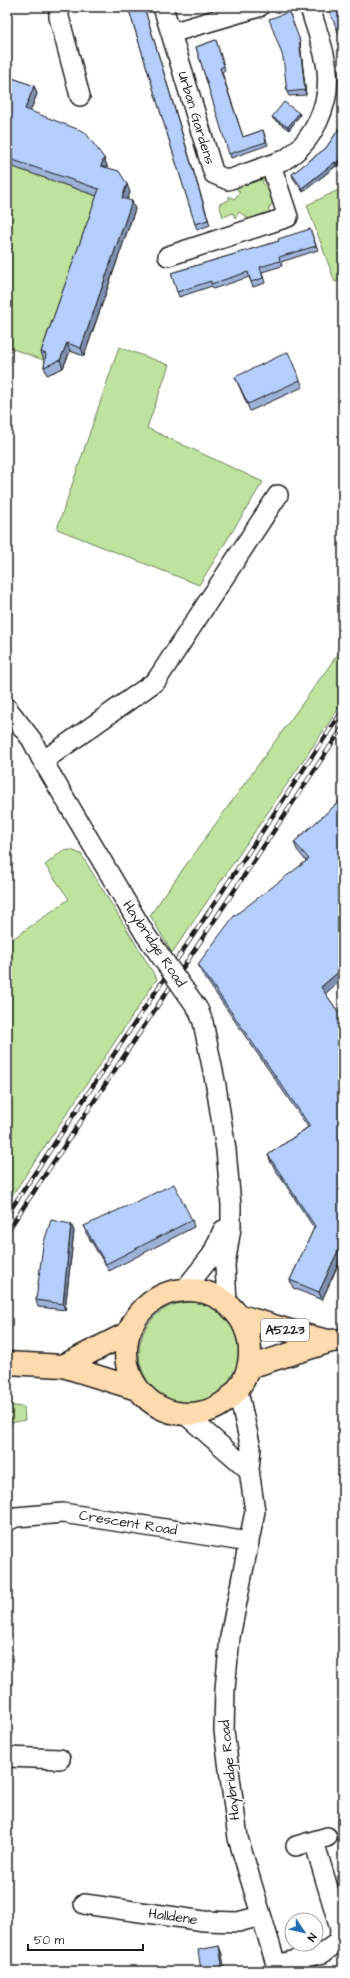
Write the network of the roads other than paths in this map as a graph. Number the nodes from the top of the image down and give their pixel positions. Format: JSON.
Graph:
{"nodes":[{"id":1,"x":59,"y":7,"type":"edge"},
{"id":2,"x":164,"y":7,"type":"edge"},
{"id":3,"x":259,"y":7,"type":"edge"},
{"id":4,"x":310,"y":7,"type":"edge"},
{"id":5,"x":170,"y":33,"type":"junction"},
{"id":6,"x":80,"y":96,"type":"dead end"},
{"id":7,"x":271,"y":165,"type":"junction"},
{"id":8,"x":168,"y":256,"type":"dead end"},
{"id":9,"x":278,"y":495,"type":"dead end"},
{"id":10,"x":9,"y":711,"type":"edge"},
{"id":11,"x":42,"y":759,"type":"junction"},
{"id":12,"x":231,"y":1205,"type":"junction"},
{"id":13,"x":185,"y":1289,"type":"junction"},
{"id":14,"x":233,"y":1310,"type":"junction"},
{"id":15,"x":128,"y":1333,"type":"junction"},
{"id":16,"x":337,"y":1340,"type":"edge"},
{"id":17,"x":7,"y":1362,"type":"edge"},
{"id":18,"x":63,"y":1366,"type":"junction"},
{"id":19,"x":249,"y":1367,"type":"junction"},
{"id":20,"x":136,"y":1389,"type":"junction"},
{"id":21,"x":238,"y":1391,"type":"junction"},
{"id":22,"x":186,"y":1415,"type":"junction"},
{"id":23,"x":249,"y":1470,"type":"junction"},
{"id":24,"x":7,"y":1521,"type":"edge"},
{"id":25,"x":249,"y":1542,"type":"junction"},
{"id":26,"x":7,"y":1757,"type":"edge"},
{"id":27,"x":60,"y":1759,"type":"dead end"},
{"id":28,"x":312,"y":1841,"type":"dead end"},
{"id":29,"x":84,"y":1904,"type":"dead end"},
{"id":30,"x":261,"y":1916,"type":"junction"},
{"id":31,"x":277,"y":1968,"type":"edge"}],
"edges":[{"from":1,"to":6,"type":"street"},
{"from":2,"to":5,"type":"street","name":"Urban Gardens"},
{"from":3,"to":5,"type":"street"},
{"from":4,"to":7,"type":"street","name":"Urban Gardens"},
{"from":5,"to":7,"type":"street","name":"Urban Gardens"},
{"from":7,"to":8,"type":"street"},
{"from":9,"to":11,"type":"street"},
{"from":10,"to":11,"type":"street","name":"Haybridge Road"},
{"from":11,"to":12,"type":"street","name":"Haybridge Road","bridge":true},
{"from":12,"to":13,"type":"street"},
{"from":12,"to":14,"type":"street","name":"Haybridge Road"},
{"from":13,"to":14,"type":"main road"},
{"from":13,"to":15,"type":"main road"},
{"from":14,"to":16,"type":"main road","number":"A5223"},
{"from":14,"to":19,"type":"main road"},
{"from":15,"to":18,"type":"main road"},
{"from":15,"to":20,"type":"main road"},
{"from":16,"to":19,"type":"main road","number":"A5223"},
{"from":17,"to":18,"type":"main road"},
{"from":18,"to":20,"type":"main road"},
{"from":19,"to":21,"type":"main road"},
{"from":20,"to":22,"type":"main road"},
{"from":21,"to":22,"type":"main road"},
{"from":21,"to":23,"type":"street","name":"Haybridge Road"},
{"from":22,"to":23,"type":"street"},
{"from":23,"to":25,"type":"street","name":"Haybridge Road"},
{"from":24,"to":25,"type":"street","name":"Crescent Road"},
{"from":25,"to":30,"type":"street","name":"Haybridge Road"},
{"from":26,"to":27,"type":"street"},
{"from":28,"to":31,"type":"street"},
{"from":29,"to":30,"type":"street","name":"Halldene"},
{"from":30,"to":31,"type":"street","name":"Haybridge Road"}]}
